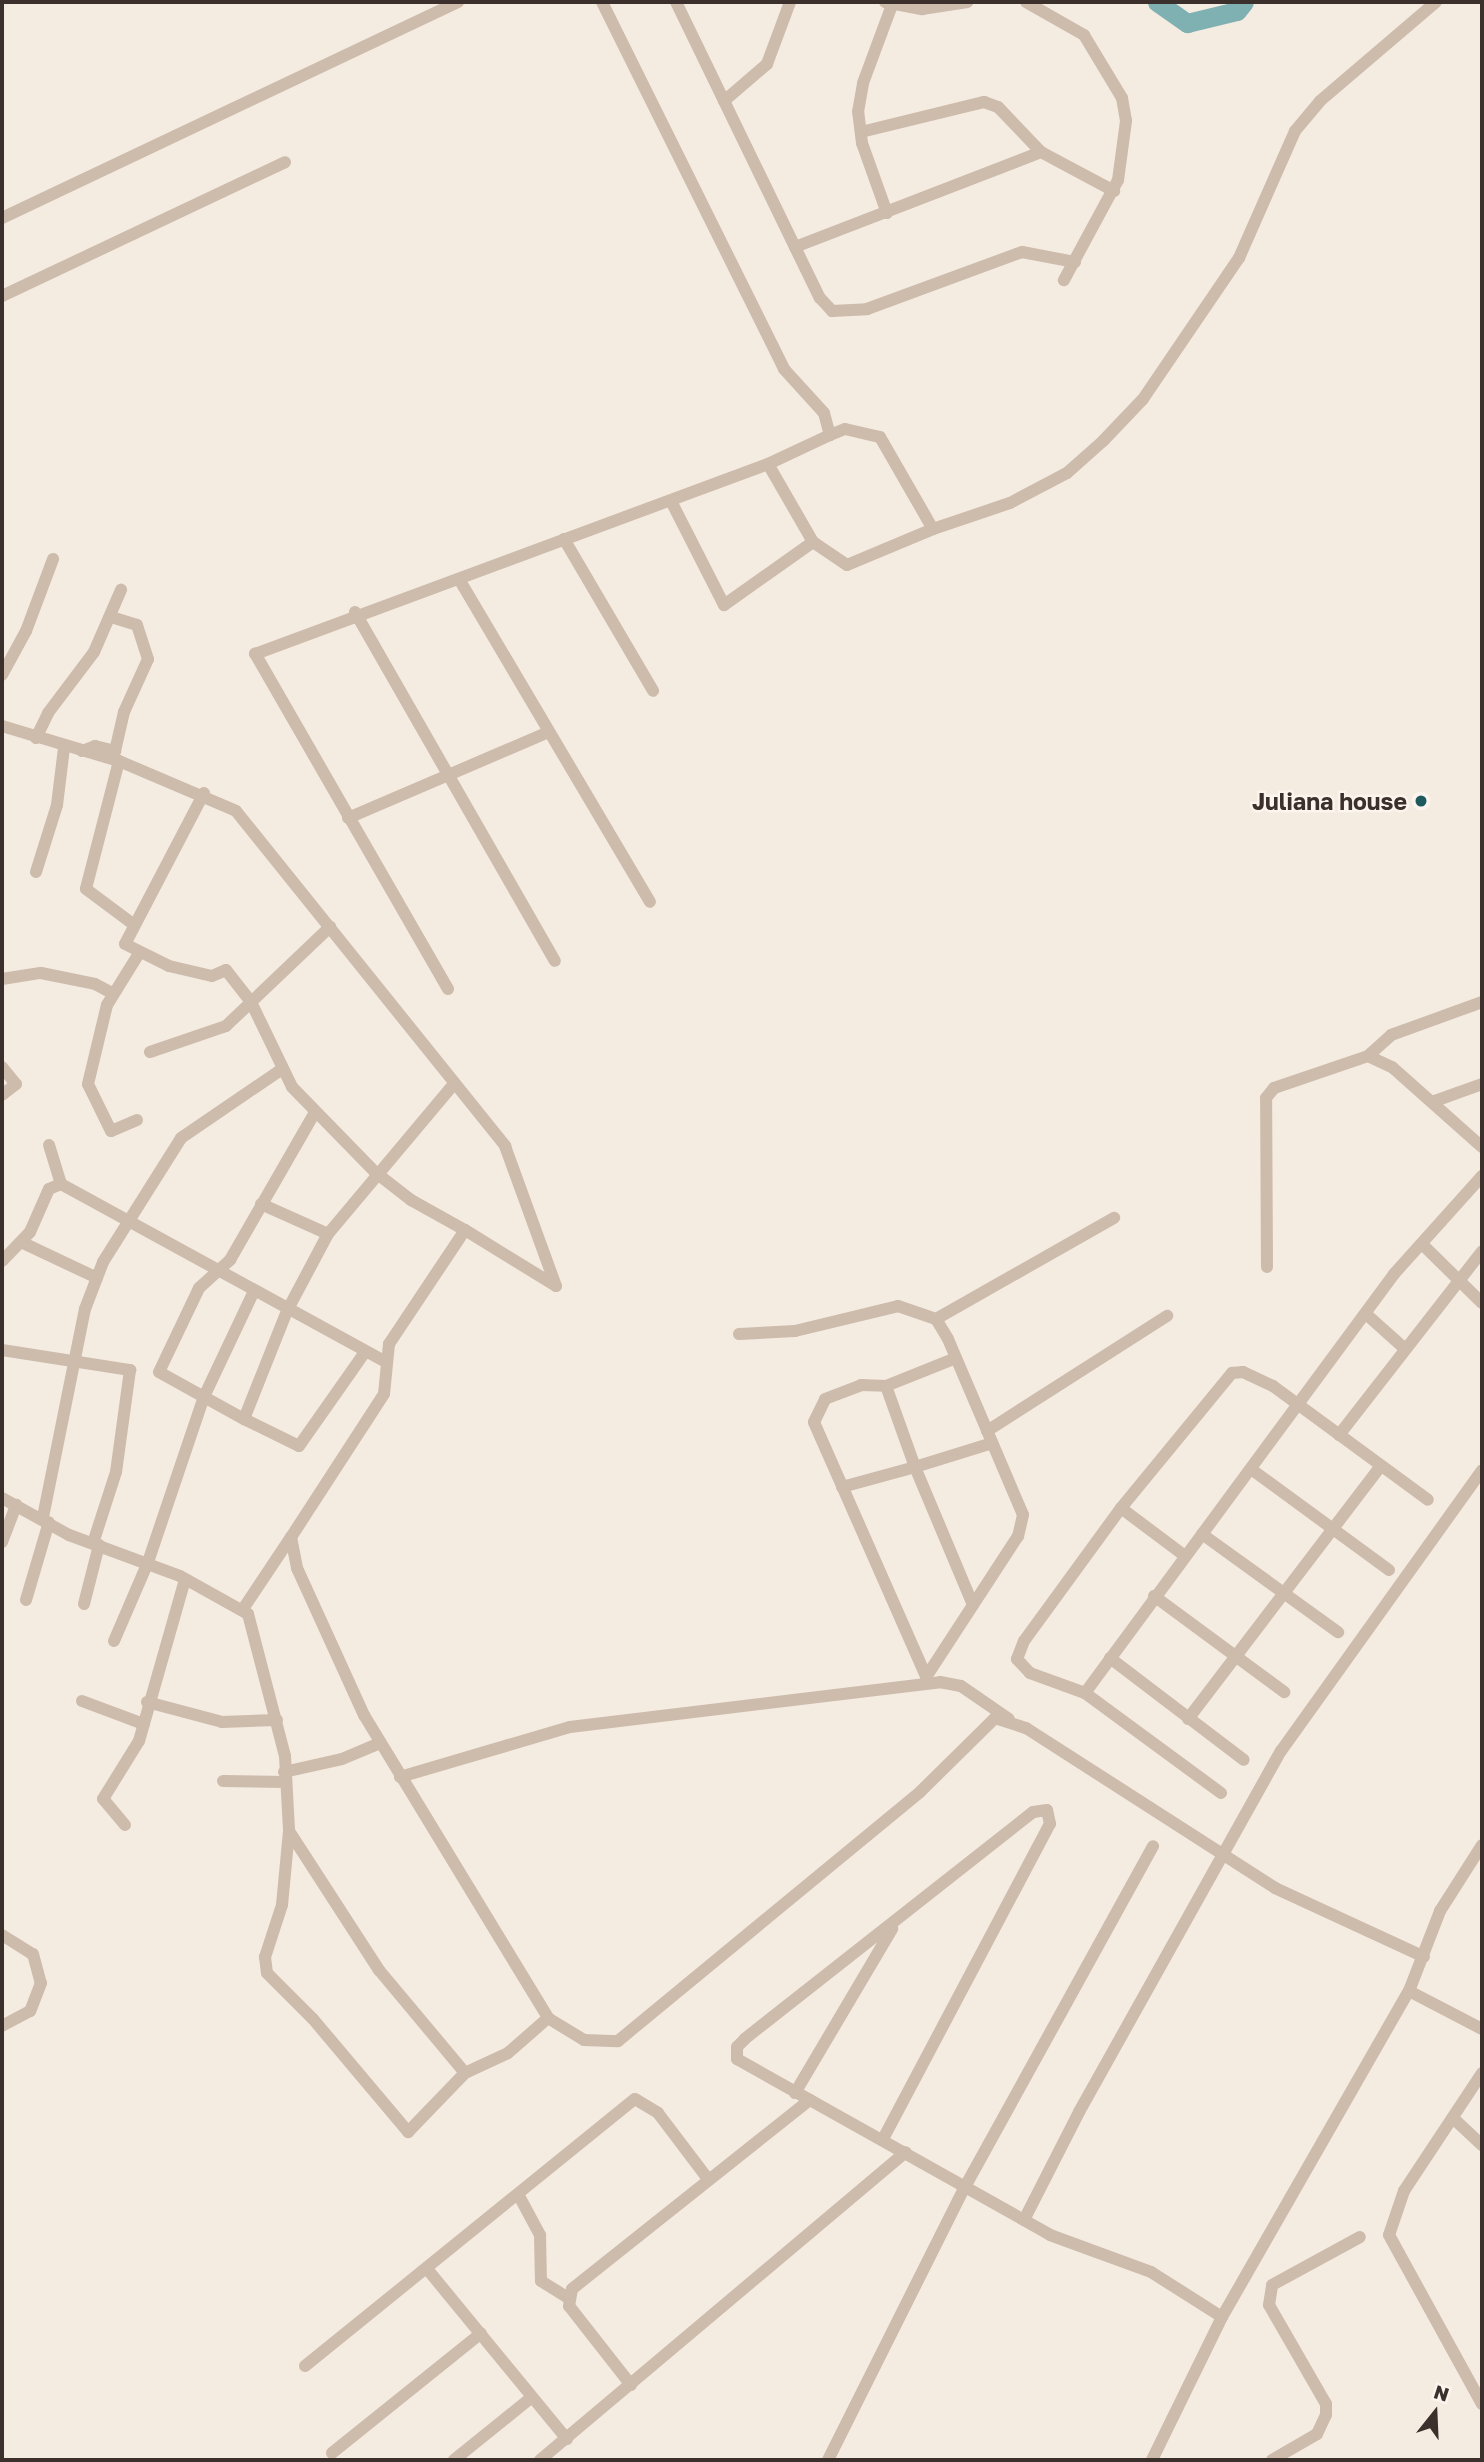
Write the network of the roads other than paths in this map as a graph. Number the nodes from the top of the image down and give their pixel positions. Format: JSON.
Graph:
{"nodes":[{"id":1,"x":458,"y":2,"type":"edge"},
{"id":2,"x":601,"y":2,"type":"edge"},
{"id":3,"x":676,"y":2,"type":"edge"},
{"id":4,"x":790,"y":2,"type":"edge"},
{"id":5,"x":967,"y":2,"type":"edge"},
{"id":6,"x":1026,"y":2,"type":"edge"},
{"id":7,"x":1436,"y":2,"type":"edge"},
{"id":8,"x":888,"y":3,"type":"edge"},
{"id":9,"x":724,"y":101,"type":"junction"},
{"id":10,"x":861,"y":132,"type":"junction"},
{"id":11,"x":1041,"y":152,"type":"junction"},
{"id":12,"x":285,"y":162,"type":"dead end"},
{"id":13,"x":1114,"y":191,"type":"junction"},
{"id":14,"x":887,"y":213,"type":"junction"},
{"id":15,"x":2,"y":218,"type":"edge"},
{"id":16,"x":795,"y":247,"type":"junction"},
{"id":17,"x":1075,"y":262,"type":"junction"},
{"id":18,"x":1064,"y":280,"type":"dead end"},
{"id":19,"x":2,"y":296,"type":"edge"},
{"id":20,"x":830,"y":435,"type":"junction"},
{"id":21,"x":768,"y":464,"type":"junction"},
{"id":22,"x":671,"y":500,"type":"junction"},
{"id":23,"x":933,"y":529,"type":"junction"},
{"id":24,"x":564,"y":539,"type":"junction"},
{"id":25,"x":813,"y":542,"type":"junction"},
{"id":26,"x":53,"y":559,"type":"dead end"},
{"id":27,"x":458,"y":579,"type":"junction"},
{"id":28,"x":121,"y":590,"type":"dead end"},
{"id":29,"x":355,"y":612,"type":"junction"},
{"id":30,"x":111,"y":617,"type":"junction"},
{"id":31,"x":2,"y":675,"type":"edge"},
{"id":32,"x":653,"y":691,"type":"dead end"},
{"id":33,"x":2,"y":726,"type":"edge"},
{"id":34,"x":546,"y":733,"type":"junction"},
{"id":35,"x":36,"y":738,"type":"junction"},
{"id":36,"x":64,"y":748,"type":"junction"},
{"id":37,"x":82,"y":751,"type":"junction"},
{"id":38,"x":119,"y":761,"type":"junction"},
{"id":39,"x":450,"y":774,"type":"junction"},
{"id":40,"x":204,"y":793,"type":"junction"},
{"id":41,"x":348,"y":818,"type":"junction"},
{"id":42,"x":36,"y":872,"type":"dead end"},
{"id":43,"x":650,"y":902,"type":"dead end"},
{"id":44,"x":133,"y":924,"type":"junction"},
{"id":45,"x":330,"y":927,"type":"junction"},
{"id":46,"x":138,"y":956,"type":"junction"},
{"id":47,"x":555,"y":961,"type":"dead end"},
{"id":48,"x":2,"y":979,"type":"edge"},
{"id":49,"x":448,"y":989,"type":"dead end"},
{"id":50,"x":112,"y":993,"type":"junction"},
{"id":51,"x":251,"y":1002,"type":"junction"},
{"id":52,"x":1482,"y":1002,"type":"edge"},
{"id":53,"x":150,"y":1052,"type":"dead end"},
{"id":54,"x":1368,"y":1056,"type":"junction"},
{"id":55,"x":2,"y":1067,"type":"edge"},
{"id":56,"x":282,"y":1069,"type":"junction"},
{"id":57,"x":454,"y":1084,"type":"junction"},
{"id":58,"x":1482,"y":1084,"type":"edge"},
{"id":59,"x":2,"y":1095,"type":"edge"},
{"id":60,"x":1432,"y":1102,"type":"junction"},
{"id":61,"x":315,"y":1112,"type":"junction"},
{"id":62,"x":137,"y":1120,"type":"dead end"},
{"id":63,"x":49,"y":1144,"type":"dead end"},
{"id":64,"x":1482,"y":1147,"type":"edge"},
{"id":65,"x":375,"y":1172,"type":"junction"},
{"id":66,"x":1482,"y":1176,"type":"edge"},
{"id":67,"x":61,"y":1184,"type":"junction"},
{"id":68,"x":261,"y":1204,"type":"junction"},
{"id":69,"x":1114,"y":1218,"type":"dead end"},
{"id":70,"x":127,"y":1222,"type":"junction"},
{"id":71,"x":465,"y":1230,"type":"junction"},
{"id":72,"x":328,"y":1234,"type":"junction"},
{"id":73,"x":21,"y":1242,"type":"junction"},
{"id":74,"x":1422,"y":1244,"type":"junction"},
{"id":75,"x":1482,"y":1251,"type":"edge"},
{"id":76,"x":2,"y":1261,"type":"edge"},
{"id":77,"x":1267,"y":1267,"type":"dead end"},
{"id":78,"x":220,"y":1272,"type":"junction"},
{"id":79,"x":97,"y":1278,"type":"junction"},
{"id":80,"x":1457,"y":1279,"type":"junction"},
{"id":81,"x":254,"y":1291,"type":"junction"},
{"id":82,"x":1482,"y":1303,"type":"edge"},
{"id":83,"x":287,"y":1311,"type":"junction"},
{"id":84,"x":1366,"y":1314,"type":"junction"},
{"id":85,"x":1167,"y":1316,"type":"dead end"},
{"id":86,"x":936,"y":1319,"type":"junction"},
{"id":87,"x":739,"y":1334,"type":"dead end"},
{"id":88,"x":1404,"y":1348,"type":"junction"},
{"id":89,"x":2,"y":1350,"type":"edge"},
{"id":90,"x":365,"y":1352,"type":"junction"},
{"id":91,"x":74,"y":1358,"type":"junction"},
{"id":92,"x":956,"y":1358,"type":"junction"},
{"id":93,"x":386,"y":1362,"type":"junction"},
{"id":94,"x":886,"y":1387,"type":"junction"},
{"id":95,"x":204,"y":1398,"type":"junction"},
{"id":96,"x":1298,"y":1405,"type":"junction"},
{"id":97,"x":244,"y":1419,"type":"junction"},
{"id":98,"x":1339,"y":1435,"type":"junction"},
{"id":99,"x":990,"y":1437,"type":"junction"},
{"id":100,"x":915,"y":1467,"type":"junction"},
{"id":101,"x":1380,"y":1467,"type":"junction"},
{"id":102,"x":1251,"y":1469,"type":"junction"},
{"id":103,"x":1482,"y":1470,"type":"edge"},
{"id":104,"x":842,"y":1487,"type":"junction"},
{"id":105,"x":2,"y":1498,"type":"edge"},
{"id":106,"x":1428,"y":1500,"type":"dead end"},
{"id":107,"x":16,"y":1505,"type":"junction"},
{"id":108,"x":1121,"y":1508,"type":"junction"},
{"id":109,"x":46,"y":1520,"type":"junction"},
{"id":110,"x":1330,"y":1529,"type":"junction"},
{"id":111,"x":1202,"y":1534,"type":"junction"},
{"id":112,"x":291,"y":1537,"type":"junction"},
{"id":113,"x":2,"y":1542,"type":"edge"},
{"id":114,"x":96,"y":1544,"type":"junction"},
{"id":115,"x":1185,"y":1556,"type":"junction"},
{"id":116,"x":148,"y":1562,"type":"junction"},
{"id":117,"x":1389,"y":1570,"type":"dead end"},
{"id":118,"x":185,"y":1580,"type":"junction"},
{"id":119,"x":1280,"y":1593,"type":"junction"},
{"id":120,"x":1154,"y":1596,"type":"junction"},
{"id":121,"x":26,"y":1600,"type":"dead end"},
{"id":122,"x":84,"y":1604,"type":"dead end"},
{"id":123,"x":973,"y":1605,"type":"junction"},
{"id":124,"x":243,"y":1609,"type":"junction"},
{"id":125,"x":1338,"y":1632,"type":"dead end"},
{"id":126,"x":114,"y":1641,"type":"dead end"},
{"id":127,"x":1234,"y":1655,"type":"junction"},
{"id":128,"x":1110,"y":1658,"type":"junction"},
{"id":129,"x":928,"y":1680,"type":"junction"},
{"id":130,"x":1284,"y":1692,"type":"dead end"},
{"id":131,"x":1085,"y":1693,"type":"junction"},
{"id":132,"x":82,"y":1701,"type":"dead end"},
{"id":133,"x":147,"y":1702,"type":"junction"},
{"id":134,"x":1010,"y":1719,"type":"junction"},
{"id":135,"x":1188,"y":1719,"type":"junction"},
{"id":136,"x":277,"y":1720,"type":"junction"},
{"id":137,"x":144,"y":1724,"type":"junction"},
{"id":138,"x":380,"y":1743,"type":"junction"},
{"id":139,"x":1244,"y":1760,"type":"dead end"},
{"id":140,"x":285,"y":1777,"type":"junction"},
{"id":141,"x":400,"y":1777,"type":"junction"},
{"id":142,"x":223,"y":1781,"type":"dead end"},
{"id":143,"x":1221,"y":1793,"type":"dead end"},
{"id":144,"x":125,"y":1825,"type":"dead end"},
{"id":145,"x":289,"y":1831,"type":"junction"},
{"id":146,"x":1482,"y":1845,"type":"edge"},
{"id":147,"x":1153,"y":1846,"type":"dead end"},
{"id":148,"x":1223,"y":1850,"type":"junction"},
{"id":149,"x":896,"y":1923,"type":"junction"},
{"id":150,"x":2,"y":1935,"type":"edge"},
{"id":151,"x":1424,"y":1957,"type":"junction"},
{"id":152,"x":1409,"y":1991,"type":"junction"},
{"id":153,"x":548,"y":2018,"type":"junction"},
{"id":154,"x":2,"y":2026,"type":"edge"},
{"id":155,"x":1482,"y":2029,"type":"edge"},
{"id":156,"x":465,"y":2073,"type":"junction"},
{"id":157,"x":1482,"y":2073,"type":"edge"},
{"id":158,"x":796,"y":2093,"type":"junction"},
{"id":159,"x":810,"y":2100,"type":"junction"},
{"id":160,"x":1452,"y":2118,"type":"junction"},
{"id":161,"x":883,"y":2139,"type":"junction"},
{"id":162,"x":1482,"y":2145,"type":"edge"},
{"id":163,"x":906,"y":2152,"type":"junction"},
{"id":164,"x":708,"y":2179,"type":"junction"},
{"id":165,"x":966,"y":2185,"type":"junction"},
{"id":166,"x":518,"y":2194,"type":"junction"},
{"id":167,"x":1024,"y":2220,"type":"junction"},
{"id":168,"x":1360,"y":2237,"type":"dead end"},
{"id":169,"x":428,"y":2270,"type":"junction"},
{"id":170,"x":568,"y":2298,"type":"junction"},
{"id":171,"x":1222,"y":2317,"type":"junction"},
{"id":172,"x":481,"y":2333,"type":"junction"},
{"id":173,"x":305,"y":2366,"type":"dead end"},
{"id":174,"x":631,"y":2385,"type":"junction"},
{"id":175,"x":532,"y":2397,"type":"junction"},
{"id":176,"x":1482,"y":2404,"type":"edge"},
{"id":177,"x":567,"y":2439,"type":"junction"},
{"id":178,"x":332,"y":2453,"type":"dead end"},
{"id":179,"x":454,"y":2460,"type":"edge"},
{"id":180,"x":540,"y":2460,"type":"edge"},
{"id":181,"x":828,"y":2460,"type":"edge"},
{"id":182,"x":1152,"y":2460,"type":"edge"},
{"id":183,"x":1272,"y":2460,"type":"edge"}],
"edges":[{"from":1,"to":15,"type":"street"},
{"from":2,"to":20,"type":"street"},
{"from":3,"to":9,"type":"street"},
{"from":4,"to":9,"type":"street"},
{"from":5,"to":8,"type":"street"},
{"from":6,"to":13,"type":"street"},
{"from":7,"to":23,"type":"street"},
{"from":8,"to":10,"type":"street"},
{"from":9,"to":16,"type":"street"},
{"from":10,"to":11,"type":"street"},
{"from":10,"to":14,"type":"street"},
{"from":11,"to":13,"type":"street"},
{"from":11,"to":14,"type":"street"},
{"from":12,"to":19,"type":"street"},
{"from":13,"to":17,"type":"street"},
{"from":14,"to":16,"type":"street"},
{"from":16,"to":17,"type":"street"},
{"from":17,"to":18,"type":"street"},
{"from":20,"to":21,"type":"street"},
{"from":20,"to":23,"type":"street"},
{"from":21,"to":22,"type":"street"},
{"from":21,"to":25,"type":"street"},
{"from":22,"to":24,"type":"street"},
{"from":22,"to":25,"type":"street"},
{"from":23,"to":25,"type":"street"},
{"from":24,"to":27,"type":"street"},
{"from":24,"to":32,"type":"street"},
{"from":26,"to":31,"type":"street"},
{"from":27,"to":29,"type":"street"},
{"from":27,"to":34,"type":"street"},
{"from":28,"to":30,"type":"street"},
{"from":29,"to":39,"type":"street"},
{"from":29,"to":41,"type":"street"},
{"from":30,"to":35,"type":"street"},
{"from":30,"to":37,"type":"street"},
{"from":33,"to":35,"type":"street"},
{"from":34,"to":39,"type":"street"},
{"from":34,"to":43,"type":"street"},
{"from":35,"to":36,"type":"street"},
{"from":36,"to":37,"type":"street"},
{"from":36,"to":42,"type":"street"},
{"from":37,"to":38,"type":"street"},
{"from":38,"to":40,"type":"street"},
{"from":38,"to":44,"type":"street"},
{"from":39,"to":41,"type":"street"},
{"from":39,"to":47,"type":"street"},
{"from":40,"to":44,"type":"street"},
{"from":40,"to":45,"type":"street"},
{"from":41,"to":49,"type":"street"},
{"from":44,"to":46,"type":"street"},
{"from":45,"to":51,"type":"street"},
{"from":45,"to":57,"type":"street"},
{"from":46,"to":50,"type":"street"},
{"from":46,"to":51,"type":"street"},
{"from":48,"to":50,"type":"street"},
{"from":50,"to":62,"type":"street"},
{"from":51,"to":53,"type":"street"},
{"from":51,"to":56,"type":"street"},
{"from":52,"to":54,"type":"street"},
{"from":54,"to":60,"type":"street"},
{"from":54,"to":77,"type":"street"},
{"from":55,"to":59,"type":"street"},
{"from":56,"to":61,"type":"street"},
{"from":56,"to":70,"type":"street"},
{"from":57,"to":65,"type":"street"},
{"from":57,"to":71,"type":"street"},
{"from":58,"to":60,"type":"street"},
{"from":60,"to":64,"type":"street"},
{"from":61,"to":65,"type":"street"},
{"from":61,"to":68,"type":"street"},
{"from":63,"to":67,"type":"street"},
{"from":65,"to":71,"type":"street"},
{"from":65,"to":72,"type":"street"},
{"from":66,"to":74,"type":"street"},
{"from":67,"to":70,"type":"street"},
{"from":67,"to":73,"type":"street"},
{"from":68,"to":72,"type":"street"},
{"from":68,"to":78,"type":"street"},
{"from":69,"to":86,"type":"street"},
{"from":70,"to":78,"type":"street"},
{"from":70,"to":79,"type":"street"},
{"from":71,"to":93,"type":"street"},
{"from":72,"to":83,"type":"street"},
{"from":73,"to":76,"type":"street"},
{"from":73,"to":79,"type":"street"},
{"from":74,"to":80,"type":"street"},
{"from":74,"to":84,"type":"street"},
{"from":75,"to":80,"type":"street"},
{"from":78,"to":81,"type":"street"},
{"from":78,"to":95,"type":"street"},
{"from":79,"to":91,"type":"street"},
{"from":80,"to":82,"type":"street"},
{"from":80,"to":88,"type":"street"},
{"from":81,"to":83,"type":"street"},
{"from":81,"to":95,"type":"street"},
{"from":83,"to":90,"type":"street"},
{"from":83,"to":97,"type":"street"},
{"from":84,"to":88,"type":"street"},
{"from":84,"to":96,"type":"street"},
{"from":85,"to":99,"type":"street"},
{"from":86,"to":87,"type":"street"},
{"from":86,"to":92,"type":"street"},
{"from":88,"to":98,"type":"street"},
{"from":89,"to":91,"type":"street"},
{"from":90,"to":93,"type":"street"},
{"from":90,"to":97,"type":"street"},
{"from":91,"to":109,"type":"street"},
{"from":91,"to":114,"type":"street"},
{"from":92,"to":94,"type":"street"},
{"from":92,"to":99,"type":"street"},
{"from":93,"to":112,"type":"street"},
{"from":94,"to":100,"type":"street"},
{"from":94,"to":104,"type":"street"},
{"from":95,"to":97,"type":"street"},
{"from":95,"to":116,"type":"street"},
{"from":96,"to":98,"type":"street"},
{"from":96,"to":102,"type":"street"},
{"from":96,"to":108,"type":"street"},
{"from":98,"to":101,"type":"street"},
{"from":99,"to":100,"type":"street"},
{"from":99,"to":123,"type":"street"},
{"from":100,"to":104,"type":"street"},
{"from":100,"to":123,"type":"street"},
{"from":101,"to":106,"type":"street"},
{"from":101,"to":110,"type":"street"},
{"from":102,"to":110,"type":"street"},
{"from":102,"to":111,"type":"street"},
{"from":103,"to":148,"type":"street"},
{"from":104,"to":129,"type":"street"},
{"from":105,"to":107,"type":"street"},
{"from":107,"to":109,"type":"street"},
{"from":107,"to":113,"type":"street"},
{"from":108,"to":115,"type":"street"},
{"from":108,"to":131,"type":"street"},
{"from":109,"to":114,"type":"street"},
{"from":109,"to":121,"type":"street"},
{"from":110,"to":117,"type":"street"},
{"from":110,"to":119,"type":"street"},
{"from":111,"to":115,"type":"street"},
{"from":111,"to":119,"type":"street"},
{"from":112,"to":124,"type":"street"},
{"from":112,"to":138,"type":"street"},
{"from":114,"to":116,"type":"street"},
{"from":114,"to":122,"type":"street"},
{"from":115,"to":120,"type":"street"},
{"from":116,"to":118,"type":"street"},
{"from":116,"to":126,"type":"street"},
{"from":118,"to":124,"type":"street"},
{"from":118,"to":133,"type":"street"},
{"from":119,"to":125,"type":"street"},
{"from":119,"to":127,"type":"street"},
{"from":120,"to":127,"type":"street"},
{"from":120,"to":128,"type":"street"},
{"from":123,"to":129,"type":"street"},
{"from":124,"to":136,"type":"street"},
{"from":127,"to":130,"type":"street"},
{"from":127,"to":135,"type":"street"},
{"from":128,"to":131,"type":"street"},
{"from":128,"to":135,"type":"street"},
{"from":129,"to":134,"type":"street"},
{"from":129,"to":141,"type":"street"},
{"from":131,"to":143,"type":"street"},
{"from":132,"to":137,"type":"street"},
{"from":133,"to":136,"type":"street"},
{"from":133,"to":137,"type":"street"},
{"from":134,"to":148,"type":"street"},
{"from":134,"to":153,"type":"street"},
{"from":135,"to":139,"type":"street"},
{"from":136,"to":140,"type":"street"},
{"from":137,"to":144,"type":"street"},
{"from":138,"to":140,"type":"street"},
{"from":138,"to":141,"type":"street"},
{"from":140,"to":142,"type":"street"},
{"from":140,"to":145,"type":"street"},
{"from":141,"to":153,"type":"street"},
{"from":145,"to":156,"type":"street"},
{"from":145,"to":156,"type":"street"},
{"from":146,"to":151,"type":"street"},
{"from":147,"to":165,"type":"street"},
{"from":148,"to":151,"type":"street"},
{"from":148,"to":167,"type":"street"},
{"from":149,"to":158,"type":"street"},
{"from":149,"to":158,"type":"street"},
{"from":149,"to":161,"type":"street"},
{"from":150,"to":154,"type":"street"},
{"from":151,"to":152,"type":"street"},
{"from":152,"to":155,"type":"street"},
{"from":152,"to":171,"type":"street"},
{"from":153,"to":156,"type":"street"},
{"from":157,"to":160,"type":"street"},
{"from":158,"to":159,"type":"street"},
{"from":159,"to":161,"type":"street"},
{"from":159,"to":164,"type":"street"},
{"from":160,"to":162,"type":"street"},
{"from":160,"to":176,"type":"street"},
{"from":161,"to":163,"type":"street"},
{"from":163,"to":165,"type":"street"},
{"from":163,"to":174,"type":"street"},
{"from":164,"to":166,"type":"street"},
{"from":164,"to":170,"type":"street"},
{"from":165,"to":167,"type":"street"},
{"from":165,"to":181,"type":"street"},
{"from":166,"to":169,"type":"street"},
{"from":166,"to":170,"type":"street"},
{"from":167,"to":171,"type":"street"},
{"from":168,"to":183,"type":"street"},
{"from":169,"to":172,"type":"street"},
{"from":169,"to":173,"type":"street"},
{"from":170,"to":174,"type":"street"},
{"from":171,"to":182,"type":"street"},
{"from":172,"to":175,"type":"street"},
{"from":172,"to":178,"type":"street"},
{"from":174,"to":177,"type":"street"},
{"from":175,"to":177,"type":"street"},
{"from":175,"to":179,"type":"street"},
{"from":177,"to":180,"type":"street"}]}
